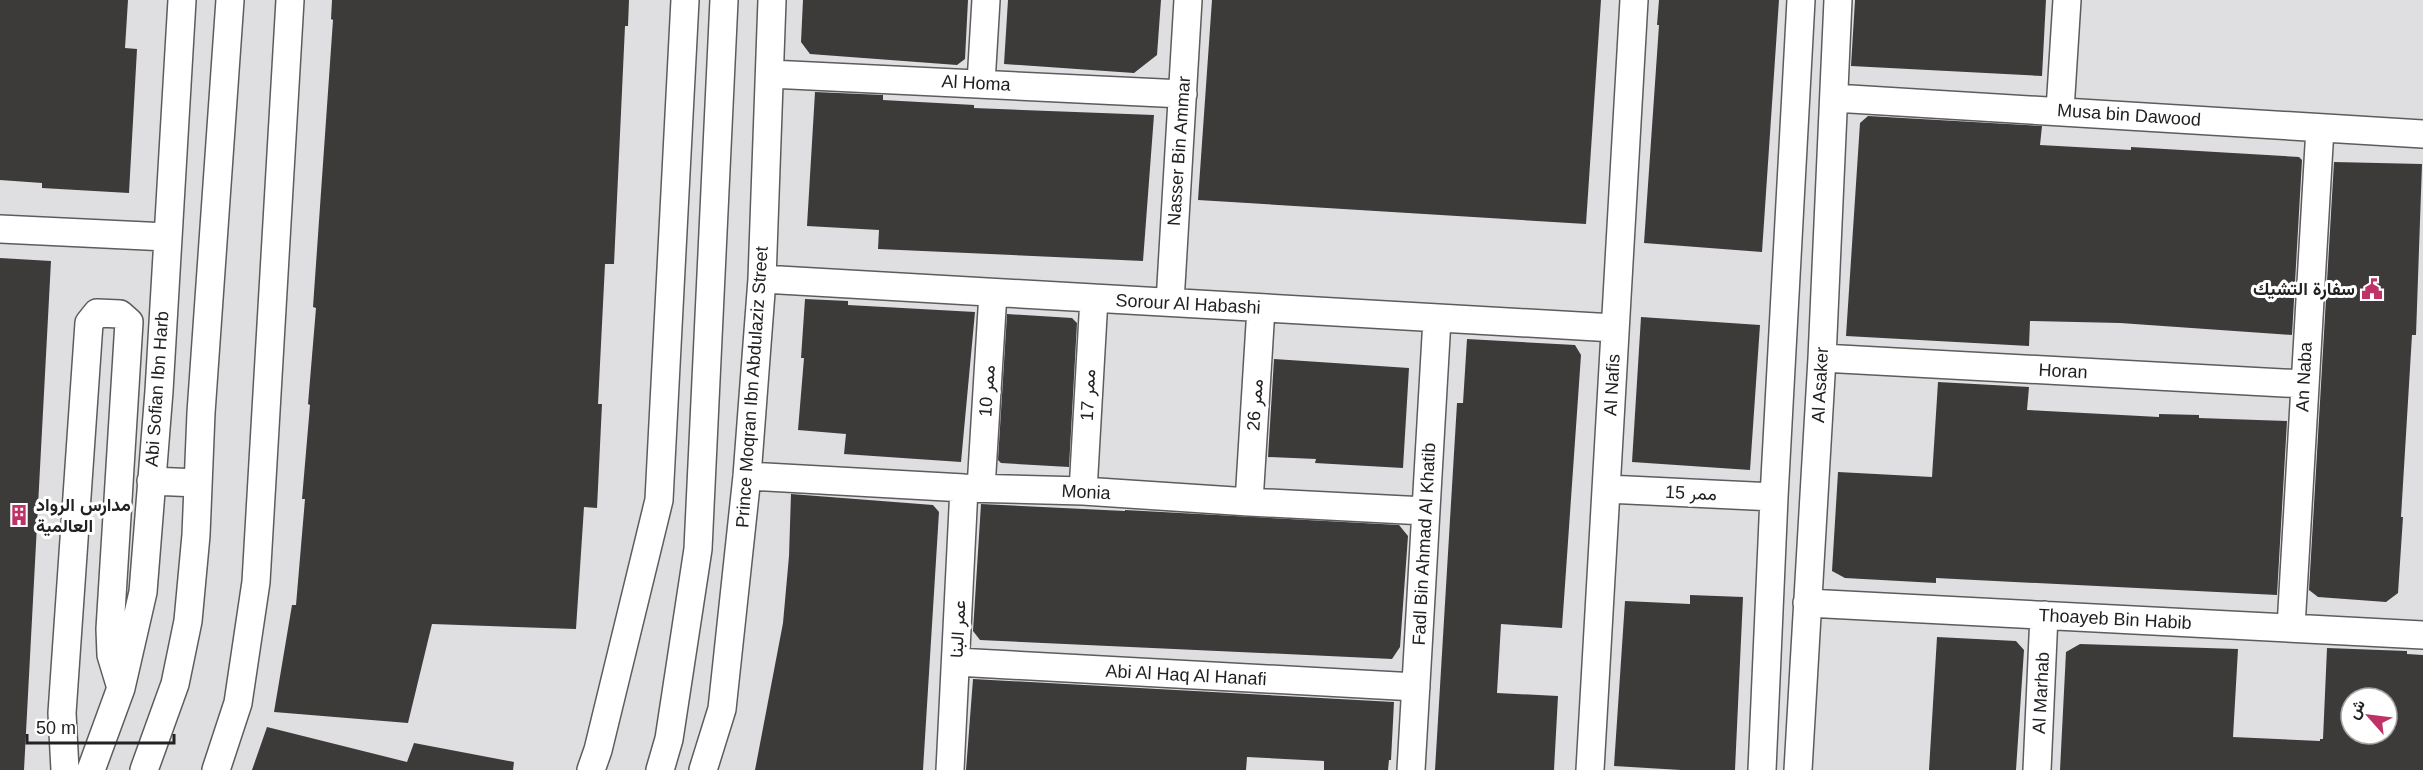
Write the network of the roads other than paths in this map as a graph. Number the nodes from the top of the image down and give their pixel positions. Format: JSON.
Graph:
{"nodes":[{"id":1,"x":182,"y":0,"type":"edge"},
{"id":2,"x":230,"y":0,"type":"edge"},
{"id":3,"x":290,"y":0,"type":"edge"},
{"id":4,"x":685,"y":0,"type":"edge"},
{"id":5,"x":723,"y":0,"type":"edge"},
{"id":6,"x":772,"y":0,"type":"edge"},
{"id":7,"x":986,"y":0,"type":"edge"},
{"id":8,"x":1188,"y":0,"type":"edge"},
{"id":9,"x":1634,"y":0,"type":"edge"},
{"id":10,"x":1801,"y":0,"type":"edge"},
{"id":11,"x":1839,"y":0,"type":"edge"},
{"id":12,"x":2067,"y":0,"type":"edge"},
{"id":13,"x":770,"y":74,"type":"junction"},
{"id":14,"x":981,"y":82,"type":"junction"},
{"id":15,"x":1183,"y":94,"type":"junction"},
{"id":16,"x":1834,"y":98,"type":"junction"},
{"id":17,"x":2060,"y":111,"type":"junction"},
{"id":18,"x":2319,"y":128,"type":"junction"},
{"id":19,"x":2423,"y":134,"type":"edge"},
{"id":20,"x":0,"y":229,"type":"edge"},
{"id":21,"x":167,"y":237,"type":"junction"},
{"id":22,"x":762,"y":279,"type":"junction"},
{"id":23,"x":1787,"y":289,"type":"junction"},
{"id":24,"x":1823,"y":291,"type":"junction"},
{"id":25,"x":993,"y":293,"type":"junction"},
{"id":26,"x":1094,"y":298,"type":"junction"},
{"id":27,"x":1170,"y":302,"type":"junction"},
{"id":28,"x":1261,"y":308,"type":"junction"},
{"id":29,"x":1437,"y":319,"type":"junction"},
{"id":30,"x":1614,"y":328,"type":"junction"},
{"id":31,"x":1822,"y":358,"type":"junction"},
{"id":32,"x":2304,"y":384,"type":"junction"},
{"id":33,"x":747,"y":476,"type":"junction"},
{"id":34,"x":150,"y":481,"type":"junction"},
{"id":35,"x":198,"y":483,"type":"junction"},
{"id":36,"x":973,"y":488,"type":"junction"},
{"id":37,"x":1607,"y":489,"type":"junction"},
{"id":38,"x":1083,"y":491,"type":"junction"},
{"id":39,"x":1774,"y":497,"type":"junction"},
{"id":40,"x":1249,"y":502,"type":"junction"},
{"id":41,"x":1425,"y":511,"type":"junction"},
{"id":42,"x":76,"y":531,"type":"junction"},
{"id":43,"x":115,"y":532,"type":"junction"},
{"id":44,"x":1807,"y":603,"type":"junction"},
{"id":45,"x":2044,"y":615,"type":"junction"},
{"id":46,"x":2291,"y":627,"type":"junction"},
{"id":47,"x":2423,"y":634,"type":"edge"},
{"id":48,"x":956,"y":662,"type":"junction"},
{"id":49,"x":1416,"y":687,"type":"junction"},
{"id":50,"x":121,"y":688,"type":"junction"},
{"id":51,"x":65,"y":770,"type":"edge"},
{"id":52,"x":92,"y":770,"type":"edge"},
{"id":53,"x":144,"y":770,"type":"edge"},
{"id":54,"x":216,"y":770,"type":"edge"},
{"id":55,"x":591,"y":770,"type":"edge"},
{"id":56,"x":660,"y":770,"type":"edge"},
{"id":57,"x":703,"y":770,"type":"edge"},
{"id":58,"x":950,"y":770,"type":"edge"},
{"id":59,"x":1411,"y":770,"type":"edge"},
{"id":60,"x":1590,"y":770,"type":"edge"},
{"id":61,"x":1762,"y":770,"type":"edge"},
{"id":62,"x":1798,"y":770,"type":"edge"},
{"id":63,"x":2037,"y":770,"type":"edge"}],
"edges":[{"from":1,"to":21,"type":"street","name":"Abi Sofian Ibn Harb"},
{"from":2,"to":35,"type":"street"},
{"from":3,"to":54,"type":"street"},
{"from":4,"to":55,"type":"street"},
{"from":5,"to":56,"type":"street"},
{"from":6,"to":13,"type":"street","name":"Prince Moqran Ibn Abdulaziz Street"},
{"from":7,"to":14,"type":"street"},
{"from":8,"to":15,"type":"street","name":"Nasser Bin Ammar"},
{"from":9,"to":30,"type":"street","name":"Al Nafis"},
{"from":10,"to":23,"type":"street"},
{"from":11,"to":16,"type":"street","name":"Al Asaker"},
{"from":12,"to":17,"type":"street"},
{"from":13,"to":14,"type":"street","name":"Al Homa"},
{"from":13,"to":22,"type":"street","name":"Prince Moqran Ibn Abdulaziz Street"},
{"from":14,"to":15,"type":"street","name":"Al Homa"},
{"from":15,"to":27,"type":"street","name":"Nasser Bin Ammar"},
{"from":16,"to":17,"type":"street","name":"Musa bin Dawood"},
{"from":16,"to":24,"type":"street","name":"Al Asaker"},
{"from":17,"to":18,"type":"street","name":"Musa bin Dawood"},
{"from":18,"to":19,"type":"street","name":"Musa bin Dawood"},
{"from":18,"to":32,"type":"street","name":"An Naba"},
{"from":20,"to":21,"type":"street"},
{"from":21,"to":34,"type":"street","name":"Abi Sofian Ibn Harb"},
{"from":22,"to":25,"type":"street","name":"Sorour Al Habashi"},
{"from":22,"to":33,"type":"street","name":"Prince Moqran Ibn Abdulaziz Street"},
{"from":23,"to":24,"type":"street"},
{"from":23,"to":39,"type":"street"},
{"from":24,"to":31,"type":"street","name":"Al Asaker"},
{"from":25,"to":26,"type":"street","name":"Sorour Al Habashi"},
{"from":25,"to":36,"type":"street","name":"ممر 10"},
{"from":26,"to":27,"type":"street","name":"Sorour Al Habashi"},
{"from":26,"to":38,"type":"street","name":"ممر 17"},
{"from":27,"to":28,"type":"street","name":"Sorour Al Habashi"},
{"from":28,"to":29,"type":"street","name":"Sorour Al Habashi"},
{"from":28,"to":40,"type":"street","name":"ممر 26"},
{"from":29,"to":30,"type":"street","name":"Sorour Al Habashi"},
{"from":29,"to":41,"type":"street","name":"Fadl Bin Ahmad Al Khatib"},
{"from":30,"to":37,"type":"street","name":"Al Nafis"},
{"from":31,"to":32,"type":"street","name":"Horan"},
{"from":31,"to":44,"type":"street","name":"Al Asaker"},
{"from":32,"to":46,"type":"street","name":"An Naba"},
{"from":33,"to":36,"type":"street","name":"Monia"},
{"from":33,"to":57,"type":"street","name":"Prince Moqran Ibn Abdulaziz Street"},
{"from":34,"to":35,"type":"street"},
{"from":34,"to":50,"type":"street","name":"Abi Sofian Ibn Harb"},
{"from":35,"to":53,"type":"street"},
{"from":36,"to":38,"type":"street","name":"Monia"},
{"from":36,"to":48,"type":"street","name":"عمر البنا"},
{"from":37,"to":39,"type":"street","name":"ممر 15"},
{"from":37,"to":60,"type":"street","name":"Al Nafis"},
{"from":38,"to":40,"type":"street","name":"Monia"},
{"from":39,"to":61,"type":"street"},
{"from":40,"to":41,"type":"street","name":"Monia"},
{"from":41,"to":49,"type":"street","name":"Fadl Bin Ahmad Al Khatib"},
{"from":42,"to":43,"type":"street"},
{"from":42,"to":43,"type":"street"},
{"from":42,"to":51,"type":"street"},
{"from":43,"to":50,"type":"street"},
{"from":44,"to":45,"type":"street","name":"Thoayeb Bin Habib"},
{"from":44,"to":62,"type":"street","name":"Al Asaker"},
{"from":45,"to":46,"type":"street","name":"Thoayeb Bin Habib"},
{"from":45,"to":63,"type":"street","name":"Al Marhab"},
{"from":46,"to":47,"type":"street","name":"Thoayeb Bin Habib"},
{"from":48,"to":49,"type":"street","name":"Abi Al Haq Al Hanafi"},
{"from":48,"to":58,"type":"street","name":"عمر البنا"},
{"from":49,"to":59,"type":"street","name":"Fadl Bin Ahmad Al Khatib"},
{"from":50,"to":52,"type":"street","name":"Abi Sofian Ibn Harb"}]}
